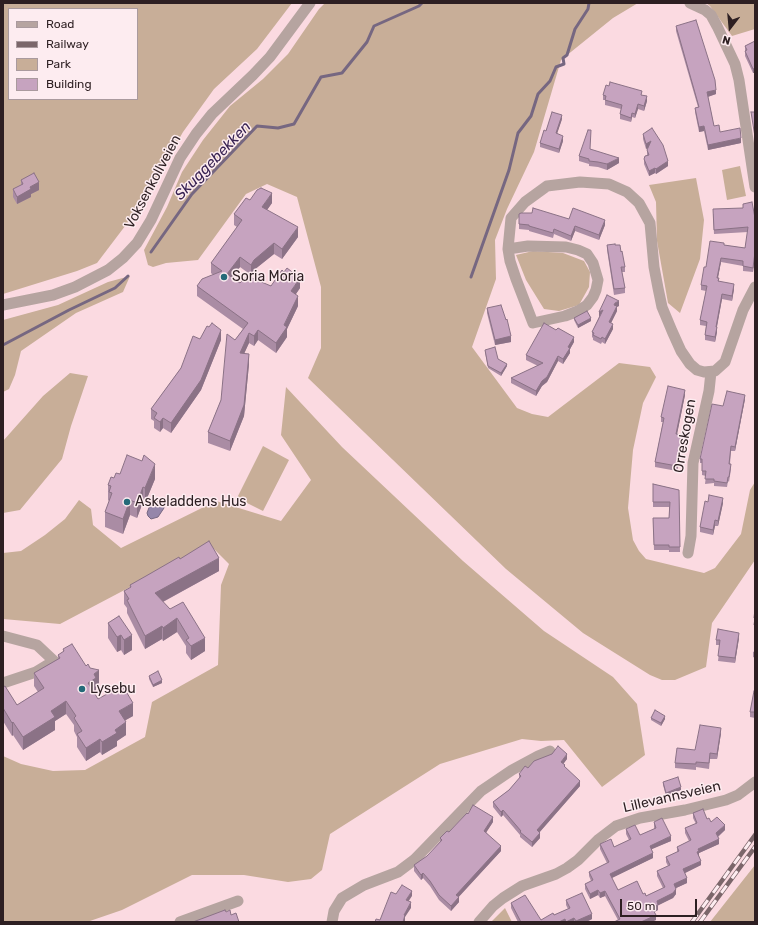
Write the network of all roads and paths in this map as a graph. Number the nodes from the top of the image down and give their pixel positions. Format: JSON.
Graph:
{"nodes":[{"id":1,"x":310,"y":3,"type":"edge"},
{"id":2,"x":690,"y":3,"type":"edge"},
{"id":3,"x":755,"y":187,"type":"edge"},
{"id":4,"x":508,"y":249,"type":"junction"},
{"id":5,"x":755,"y":287,"type":"edge"},
{"id":6,"x":3,"y":306,"type":"edge"},
{"id":7,"x":711,"y":372,"type":"junction"},
{"id":8,"x":688,"y":553,"type":"dead end"},
{"id":9,"x":3,"y":636,"type":"edge"},
{"id":10,"x":3,"y":683,"type":"edge"},
{"id":11,"x":550,"y":751,"type":"dead end"},
{"id":12,"x":755,"y":782,"type":"edge"},
{"id":13,"x":238,"y":901,"type":"dead end"},
{"id":14,"x":180,"y":922,"type":"edge"},
{"id":15,"x":332,"y":922,"type":"edge"},
{"id":16,"x":479,"y":922,"type":"edge"}],
"edges":[{"from":1,"to":6,"type":"street","name":"Voksenkollveien"},
{"from":2,"to":3,"type":"street"},
{"from":4,"to":4,"type":"street"},
{"from":4,"to":7,"type":"street"},
{"from":5,"to":7,"type":"street"},
{"from":7,"to":8,"type":"street","name":"Orreskogen"},
{"from":9,"to":10,"type":"street"},
{"from":11,"to":15,"type":"street"},
{"from":12,"to":16,"type":"street","name":"Lillevannsveien"},
{"from":13,"to":14,"type":"street"}]}
